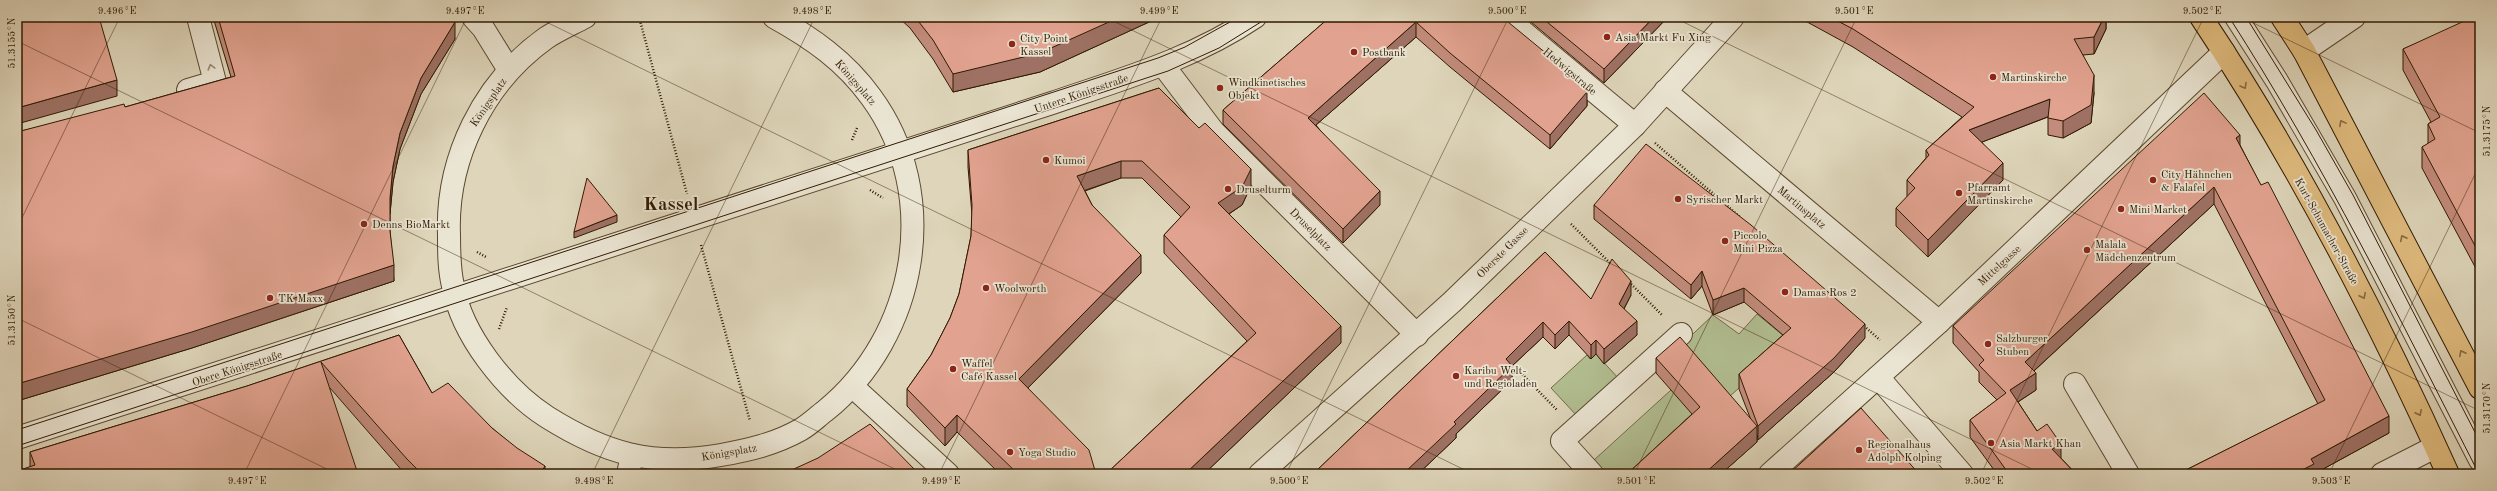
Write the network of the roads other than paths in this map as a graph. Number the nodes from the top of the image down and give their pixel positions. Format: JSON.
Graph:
{"nodes":[{"id":1,"x":198,"y":17,"type":"edge"},
{"id":2,"x":473,"y":17,"type":"edge"},
{"id":3,"x":585,"y":17,"type":"edge"},
{"id":4,"x":774,"y":17,"type":"edge"},
{"id":5,"x":1255,"y":17,"type":"edge"},
{"id":6,"x":1505,"y":17,"type":"edge"},
{"id":7,"x":1733,"y":17,"type":"edge"},
{"id":8,"x":2201,"y":17,"type":"edge"},
{"id":9,"x":2236,"y":17,"type":"edge"},
{"id":10,"x":2282,"y":17,"type":"edge"},
{"id":11,"x":2354,"y":17,"type":"edge"},
{"id":12,"x":2304,"y":51,"type":"junction"},
{"id":13,"x":2224,"y":52,"type":"junction"},
{"id":14,"x":1163,"y":65,"type":"junction"},
{"id":15,"x":509,"y":70,"type":"junction"},
{"id":16,"x":1665,"y":92,"type":"junction"},
{"id":17,"x":169,"y":95,"type":"edge"},
{"id":18,"x":1635,"y":125,"type":"junction"},
{"id":19,"x":899,"y":151,"type":"junction"},
{"id":20,"x":456,"y":297,"type":"junction"},
{"id":21,"x":1939,"y":322,"type":"junction"},
{"id":22,"x":1681,"y":334,"type":"road end"},
{"id":23,"x":1417,"y":335,"type":"junction"},
{"id":24,"x":1878,"y":377,"type":"junction"},
{"id":25,"x":2075,"y":384,"type":"dead end"},
{"id":26,"x":852,"y":386,"type":"junction"},
{"id":27,"x":2480,"y":388,"type":"edge"},
{"id":28,"x":17,"y":438,"type":"edge"},
{"id":29,"x":2435,"y":446,"type":"junction"},
{"id":30,"x":2480,"y":460,"type":"edge"},
{"id":31,"x":630,"y":464,"type":"edge"},
{"id":32,"x":946,"y":472,"type":"edge"},
{"id":33,"x":1260,"y":474,"type":"edge"},
{"id":34,"x":1592,"y":474,"type":"edge"},
{"id":35,"x":1770,"y":474,"type":"edge"},
{"id":36,"x":1962,"y":474,"type":"edge"},
{"id":37,"x":2128,"y":474,"type":"edge"},
{"id":38,"x":2382,"y":474,"type":"edge"},
{"id":39,"x":2448,"y":474,"type":"edge"}],
"edges":[{"from":17,"to":1,"type":"street","one_way":true},
{"from":2,"to":15,"type":"street"},
{"from":3,"to":15,"type":"street","name":"Königsplatz"},
{"from":4,"to":19,"type":"street","name":"Königsplatz"},
{"from":5,"to":14,"type":"street","name":"Untere Königsstraße"},
{"from":6,"to":18,"type":"street","name":"Hedwigstraße"},
{"from":7,"to":16,"type":"street","name":"Oberste Gasse"},
{"from":8,"to":13,"type":"main road","name":"Kurt-Schumacher-Straße"},
{"from":9,"to":30,"type":"street"},
{"from":10,"to":12,"type":"main road"},
{"from":11,"to":12,"type":"street"},
{"from":27,"to":12,"type":"main road","one_way":true},
{"from":13,"to":21,"type":"street","name":"Mittelgasse"},
{"from":13,"to":29,"type":"main road","name":"Kurt-Schumacher-Straße","one_way":true},
{"from":14,"to":19,"type":"street","name":"Untere Königsstraße"},
{"from":14,"to":23,"type":"street","name":"Druselplatz"},
{"from":15,"to":20,"type":"street","name":"Königsplatz"},
{"from":16,"to":18,"type":"street","name":"Oberste Gasse"},
{"from":16,"to":21,"type":"street","name":"Martinsplatz"},
{"from":18,"to":23,"type":"street","name":"Oberste Gasse"},
{"from":19,"to":20,"type":"street"},
{"from":19,"to":26,"type":"street","name":"Königsplatz"},
{"from":20,"to":28,"type":"street","name":"Obere Königsstraße"},
{"from":20,"to":31,"type":"street","name":"Königsplatz"},
{"from":21,"to":24,"type":"street","name":"Mittelgasse"},
{"from":22,"to":34,"type":"street"},
{"from":23,"to":33,"type":"street","name":"Oberste Gasse"},
{"from":24,"to":35,"type":"street","name":"Mittelgasse"},
{"from":24,"to":36,"type":"street"},
{"from":25,"to":37,"type":"street"},
{"from":26,"to":31,"type":"street","name":"Königsplatz"},
{"from":26,"to":32,"type":"street"},
{"from":29,"to":38,"type":"street"},
{"from":29,"to":39,"type":"main road","name":"Kurt-Schumacher-Straße"}]}
